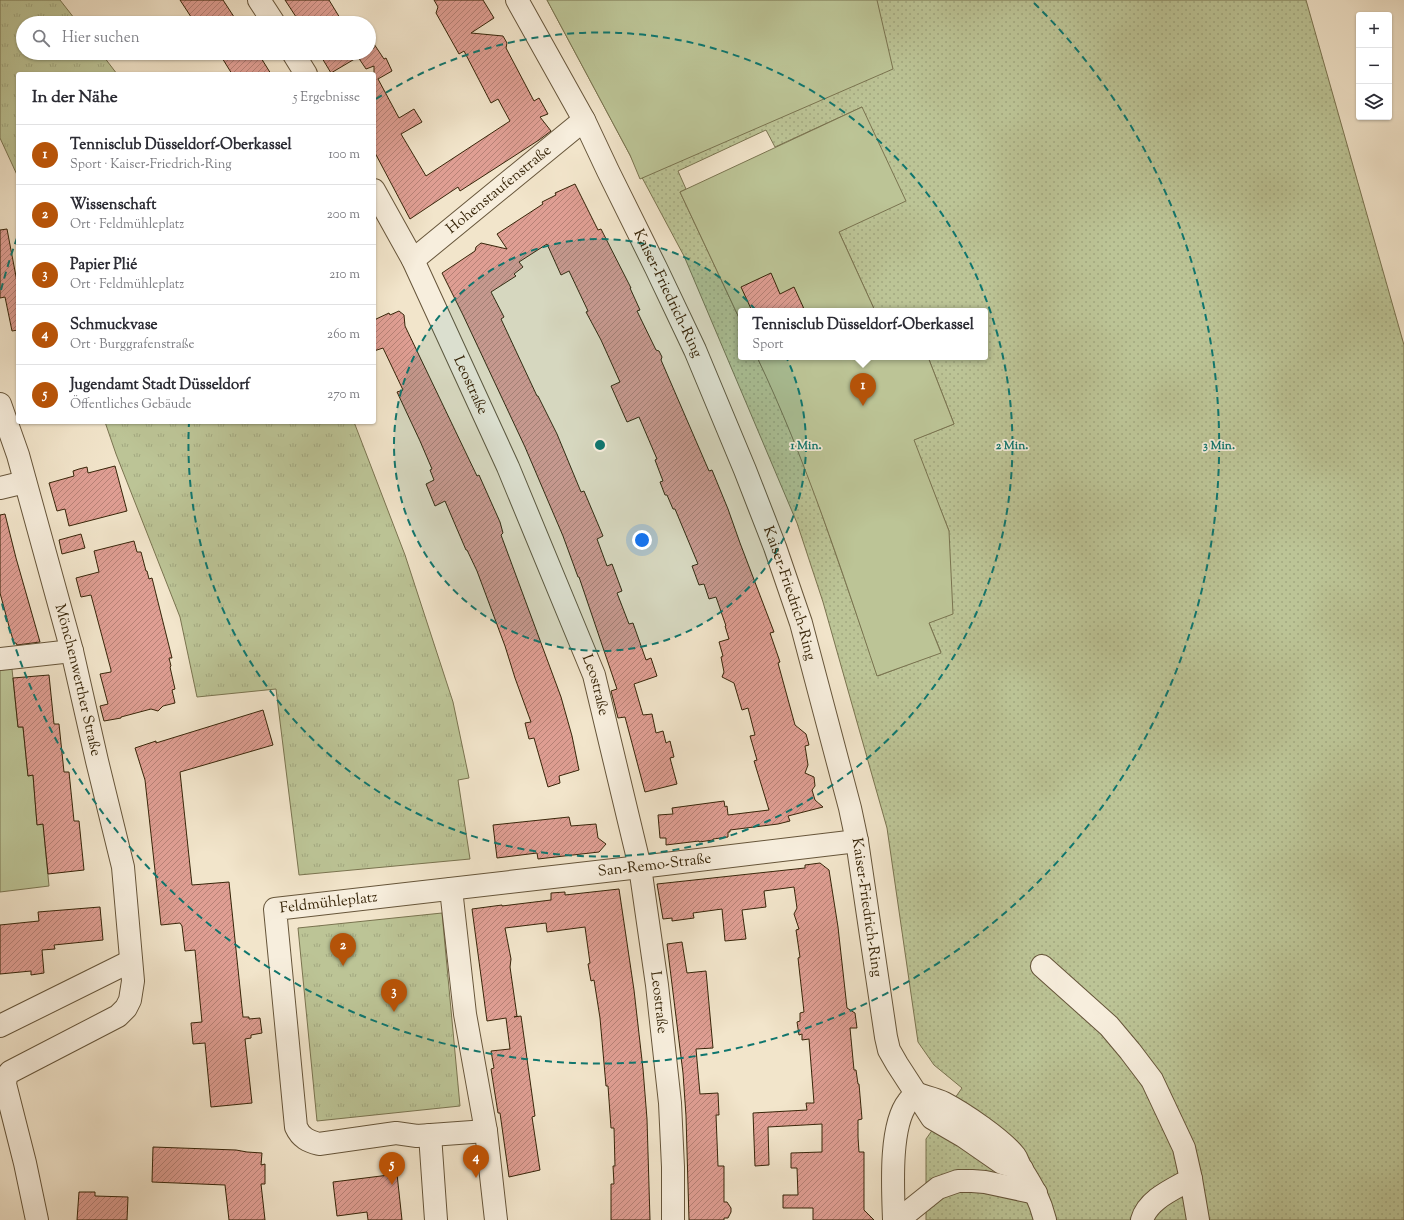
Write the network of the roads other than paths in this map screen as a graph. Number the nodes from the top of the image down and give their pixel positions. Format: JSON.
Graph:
{"nodes":[{"id":1,"x":259,"y":0,"type":"edge"},
{"id":2,"x":517,"y":0,"type":"edge"},
{"id":3,"x":269,"y":16,"type":"edge"},
{"id":4,"x":297,"y":60,"type":"edge"},
{"id":5,"x":305,"y":72,"type":"edge"},
{"id":6,"x":584,"y":120,"type":"junction"},
{"id":7,"x":376,"y":194,"type":"edge"},
{"id":8,"x":414,"y":260,"type":"junction"},
{"id":9,"x":0,"y":404,"type":"edge"},
{"id":10,"x":7,"y":447,"type":"edge"},
{"id":11,"x":25,"y":482,"type":"junction"},
{"id":12,"x":0,"y":488,"type":"edge"},
{"id":13,"x":74,"y":658,"type":"junction"},
{"id":14,"x":6,"y":665,"type":"edge"},
{"id":15,"x":857,"y":841,"type":"junction"},
{"id":16,"x":640,"y":867,"type":"junction"},
{"id":17,"x":451,"y":889,"type":"junction"},
{"id":18,"x":131,"y":961,"type":"junction"},
{"id":19,"x":1042,"y":966,"type":"dead end"},
{"id":20,"x":0,"y":1026,"type":"edge"},
{"id":21,"x":917,"y":1094,"type":"junction"},
{"id":22,"x":486,"y":1131,"type":"junction"},
{"id":23,"x":430,"y":1135,"type":"junction"},
{"id":24,"x":1191,"y":1179,"type":"junction"},
{"id":25,"x":1036,"y":1193,"type":"junction"},
{"id":26,"x":37,"y":1220,"type":"edge"},
{"id":27,"x":436,"y":1220,"type":"edge"},
{"id":28,"x":496,"y":1220,"type":"edge"},
{"id":29,"x":673,"y":1220,"type":"edge"},
{"id":30,"x":894,"y":1220,"type":"edge"},
{"id":31,"x":898,"y":1220,"type":"edge"},
{"id":32,"x":1045,"y":1220,"type":"edge"},
{"id":33,"x":1142,"y":1220,"type":"edge"},
{"id":34,"x":1198,"y":1220,"type":"edge"}],
"edges":[{"from":1,"to":3,"type":"street"},
{"from":2,"to":6,"type":"street","name":"Kaiser-Friedrich-Ring"},
{"from":4,"to":5,"type":"street"},
{"from":6,"to":8,"type":"street","name":"Hohenstaufenstraße"},
{"from":6,"to":15,"type":"street","name":"Kaiser-Friedrich-Ring"},
{"from":7,"to":8,"type":"street","name":"Leostraße"},
{"from":8,"to":16,"type":"street","name":"Leostraße"},
{"from":9,"to":10,"type":"street","name":"Mönchenwerther Straße"},
{"from":10,"to":11,"type":"street","name":"Mönchenwerther Straße"},
{"from":11,"to":12,"type":"street"},
{"from":11,"to":13,"type":"street","name":"Mönchenwerther Straße"},
{"from":13,"to":14,"type":"street"},
{"from":13,"to":18,"type":"street","name":"Mönchenwerther Straße"},
{"from":15,"to":16,"type":"street","name":"San-Remo-Straße"},
{"from":15,"to":21,"type":"street","name":"Kaiser-Friedrich-Ring"},
{"from":16,"to":17,"type":"street","name":"San-Remo-Straße"},
{"from":16,"to":29,"type":"street","name":"Leostraße"},
{"from":17,"to":22,"type":"street"},
{"from":17,"to":23,"type":"street","name":"Feldmühleplatz"},
{"from":18,"to":20,"type":"street"},
{"from":18,"to":26,"type":"street","name":"Mönchenwerther Straße"},
{"from":19,"to":24,"type":"street"},
{"from":21,"to":25,"type":"street","name":"Kaiser-Friedrich-Ring"},
{"from":21,"to":30,"type":"street"},
{"from":22,"to":23,"type":"street"},
{"from":22,"to":28,"type":"street"},
{"from":23,"to":27,"type":"street"},
{"from":24,"to":33,"type":"street"},
{"from":24,"to":34,"type":"street"},
{"from":25,"to":31,"type":"street"},
{"from":25,"to":32,"type":"street"}]}
